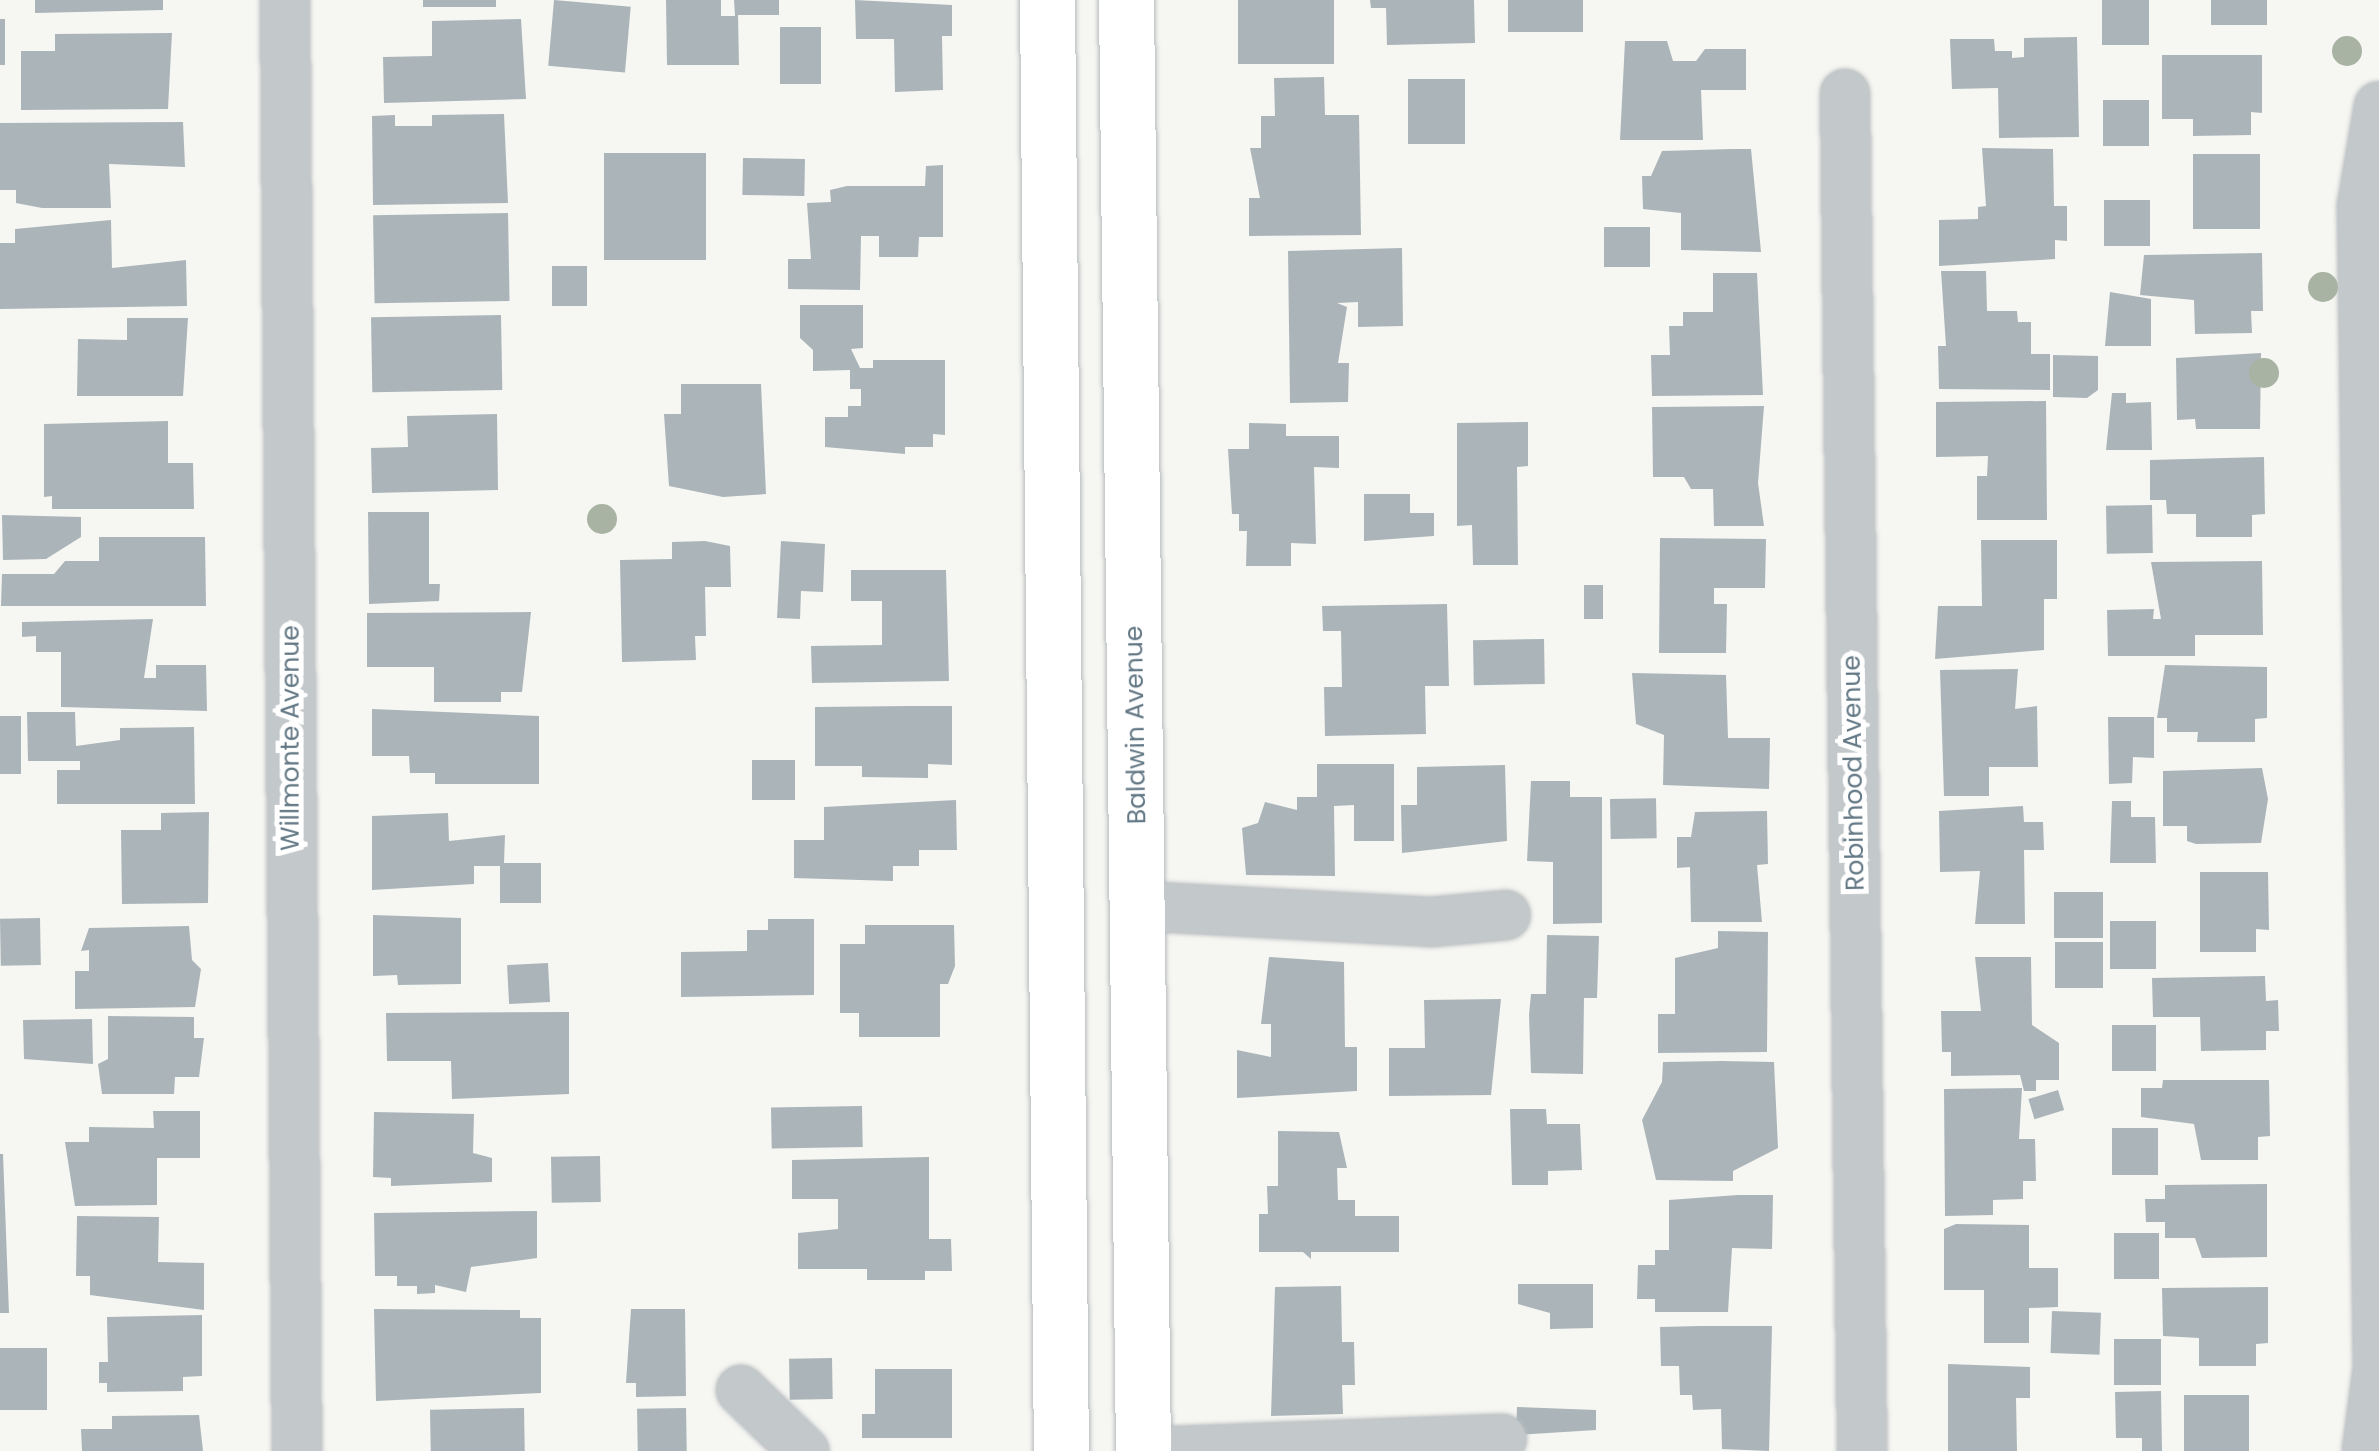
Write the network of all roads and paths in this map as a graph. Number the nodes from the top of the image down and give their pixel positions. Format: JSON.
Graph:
{"nodes":[{"id":1,"x":1046,"y":0,"type":"edge"},
{"id":2,"x":1126,"y":0,"type":"edge"},
{"id":3,"x":285,"y":13,"type":"edge"},
{"id":4,"x":1845,"y":94,"type":"dead end"},
{"id":5,"x":2379,"y":106,"type":"edge"},
{"id":6,"x":2373,"y":694,"type":"edge"},
{"id":7,"x":1056,"y":905,"type":"junction"},
{"id":8,"x":1138,"y":906,"type":"junction"},
{"id":9,"x":1506,"y":916,"type":"dead end"},
{"id":10,"x":741,"y":1390,"type":"dead end"},
{"id":11,"x":1502,"y":1439,"type":"dead end"},
{"id":12,"x":297,"y":1451,"type":"edge"},
{"id":13,"x":804,"y":1451,"type":"edge"},
{"id":14,"x":1061,"y":1451,"type":"edge"},
{"id":15,"x":1143,"y":1451,"type":"edge"},
{"id":16,"x":1171,"y":1451,"type":"edge"},
{"id":17,"x":1862,"y":1451,"type":"edge"},
{"id":18,"x":2367,"y":1451,"type":"edge"}],
"edges":[{"from":1,"to":7,"type":"main road"},
{"from":2,"to":8,"type":"main road","name":"Baldwin Avenue"},
{"from":3,"to":12,"type":"street","name":"Willmonte Avenue"},
{"from":4,"to":17,"type":"street","name":"Robinhood Avenue"},
{"from":5,"to":6,"type":"street"},
{"from":6,"to":18,"type":"street"},
{"from":7,"to":8,"type":"main road"},
{"from":7,"to":14,"type":"main road"},
{"from":8,"to":9,"type":"street"},
{"from":8,"to":15,"type":"main road","name":"Baldwin Avenue"},
{"from":10,"to":13,"type":"street"},
{"from":11,"to":16,"type":"street"}]}
